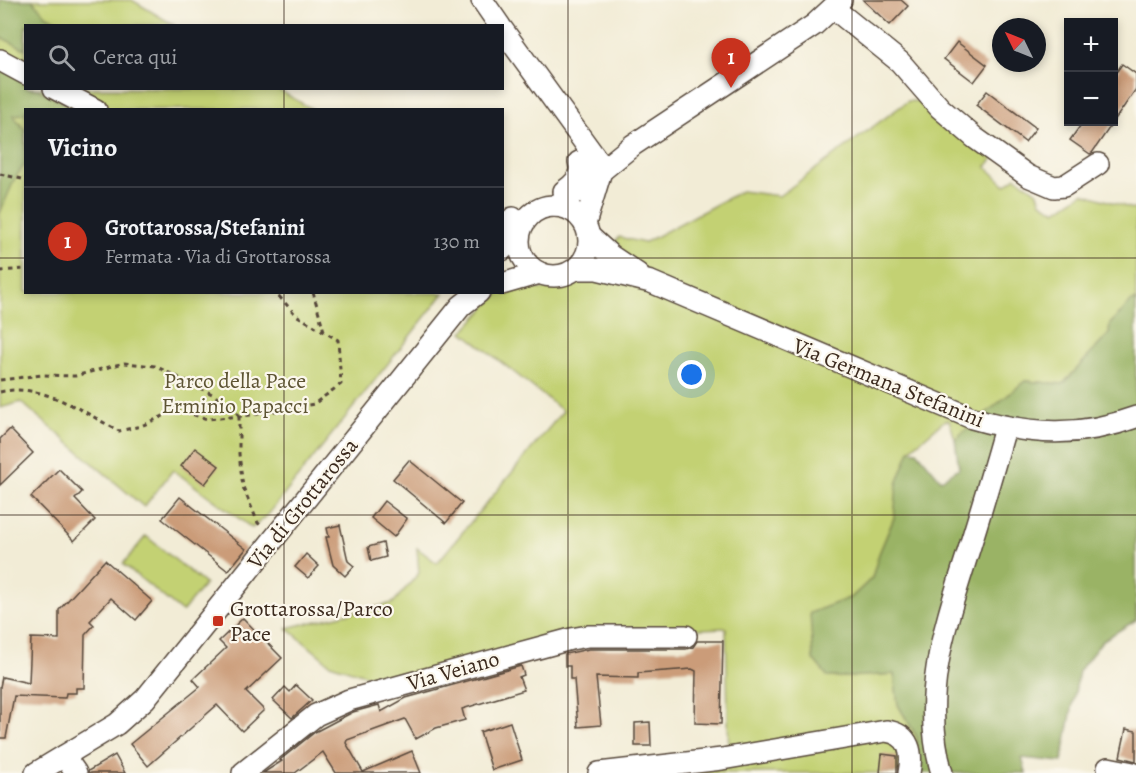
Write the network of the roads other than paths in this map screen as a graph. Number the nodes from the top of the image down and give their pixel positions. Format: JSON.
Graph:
{"nodes":[{"id":1,"x":482,"y":0,"type":"edge"},
{"id":2,"x":837,"y":4,"type":"edge"},
{"id":3,"x":499,"y":24,"type":"edge"},
{"id":4,"x":504,"y":31,"type":"edge"},
{"id":5,"x":0,"y":60,"type":"edge"},
{"id":6,"x":24,"y":73,"type":"edge"},
{"id":7,"x":58,"y":90,"type":"edge"},
{"id":8,"x":92,"y":108,"type":"edge"},
{"id":9,"x":579,"y":162,"type":"dead end"},
{"id":10,"x":1098,"y":164,"type":"dead end"},
{"id":11,"x":602,"y":169,"type":"junction"},
{"id":12,"x":555,"y":206,"type":"junction"},
{"id":13,"x":587,"y":230,"type":"junction"},
{"id":14,"x":511,"y":244,"type":"edge"},
{"id":15,"x":504,"y":260,"type":"edge"},
{"id":16,"x":576,"y":269,"type":"junction"},
{"id":17,"x":540,"y":273,"type":"junction"},
{"id":18,"x":651,"y":282,"type":"junction"},
{"id":19,"x":504,"y":283,"type":"edge"},
{"id":20,"x":476,"y":294,"type":"edge"},
{"id":21,"x":1136,"y":417,"type":"edge"},
{"id":22,"x":1005,"y":428,"type":"junction"},
{"id":23,"x":686,"y":636,"type":"dead end"},
{"id":24,"x":70,"y":765,"type":"edge"},
{"id":25,"x":1108,"y":768,"type":"dead end"},
{"id":26,"x":36,"y":773,"type":"edge"},
{"id":27,"x":243,"y":773,"type":"edge"},
{"id":28,"x":599,"y":773,"type":"edge"},
{"id":29,"x":909,"y":773,"type":"edge"},
{"id":30,"x":942,"y":773,"type":"edge"},
{"id":31,"x":1133,"y":773,"type":"edge"}],
"edges":[{"from":1,"to":3,"type":"street"},
{"from":2,"to":10,"type":"street"},
{"from":2,"to":11,"type":"street"},
{"from":4,"to":11,"type":"street"},
{"from":5,"to":6,"type":"street"},
{"from":7,"to":8,"type":"street"},
{"from":9,"to":14,"type":"street"},
{"from":11,"to":12,"type":"street"},
{"from":11,"to":13,"type":"street"},
{"from":12,"to":13,"type":"street"},
{"from":12,"to":14,"type":"street"},
{"from":13,"to":16,"type":"street"},
{"from":13,"to":18,"type":"street","name":"Via Germana Stefanini"},
{"from":14,"to":15,"type":"street"},
{"from":14,"to":17,"type":"street"},
{"from":16,"to":17,"type":"street"},
{"from":16,"to":18,"type":"street","name":"Via Germana Stefanini"},
{"from":17,"to":19,"type":"street"},
{"from":18,"to":22,"type":"street","name":"Via Germana Stefanini"},
{"from":20,"to":24,"type":"street","name":"Via di Grottarossa"},
{"from":21,"to":22,"type":"street","name":"Via Germana Stefanini"},
{"from":22,"to":30,"type":"street"},
{"from":23,"to":27,"type":"street","name":"Via Veiano"},
{"from":24,"to":26,"type":"street","name":"Via di Grottarossa"},
{"from":25,"to":31,"type":"street"},
{"from":28,"to":29,"type":"street"}]}
